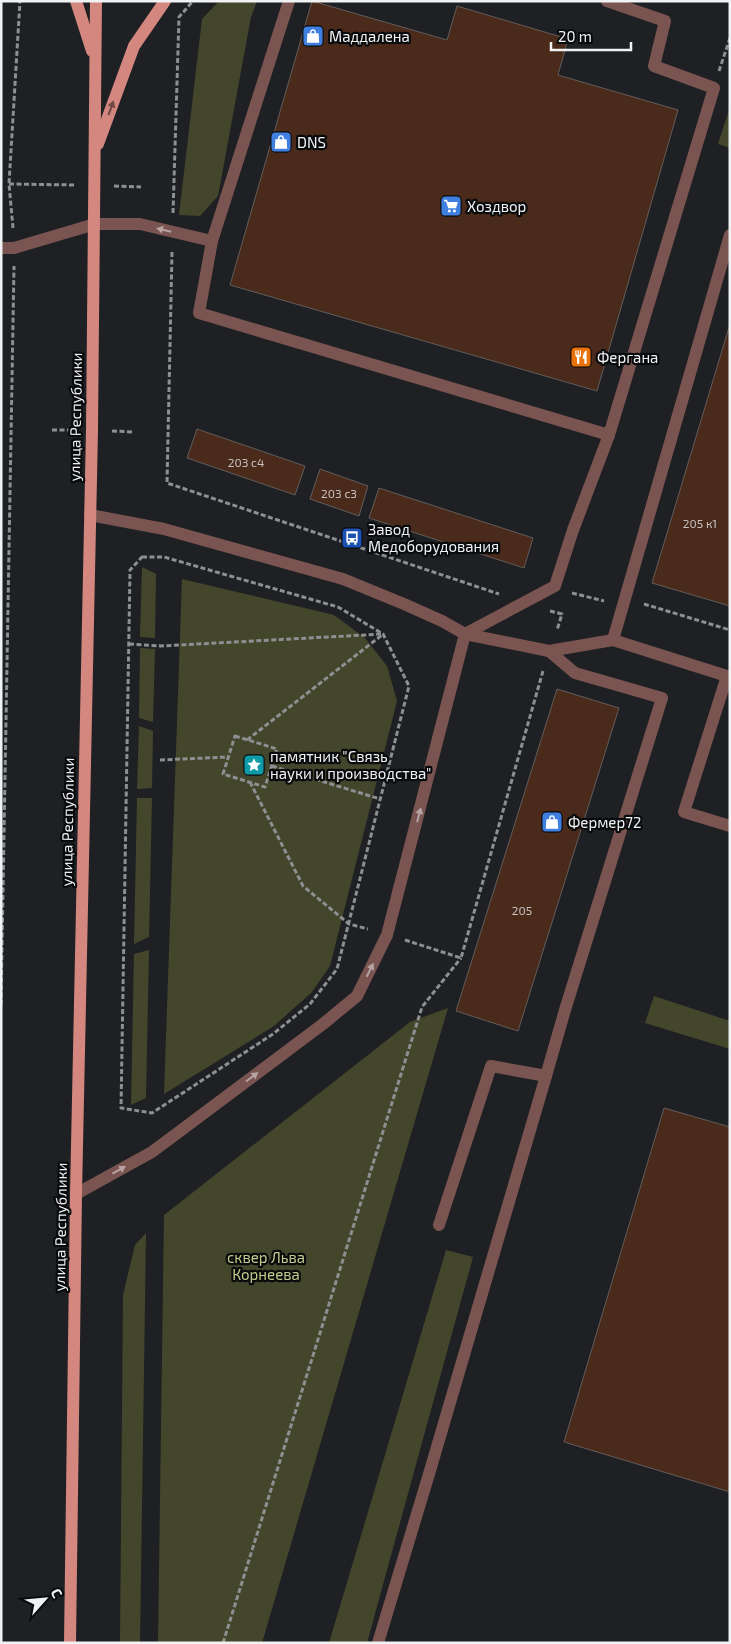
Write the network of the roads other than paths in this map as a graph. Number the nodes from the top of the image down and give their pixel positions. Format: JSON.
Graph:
{"nodes":[{"id":1,"x":76,"y":1,"type":"edge"},
{"id":2,"x":96,"y":1,"type":"edge"},
{"id":3,"x":165,"y":1,"type":"edge"},
{"id":4,"x":288,"y":1,"type":"edge"},
{"id":5,"x":607,"y":1,"type":"edge"},
{"id":6,"x":95,"y":61,"type":"junction"},
{"id":7,"x":95,"y":154,"type":"junction"},
{"id":8,"x":95,"y":224,"type":"junction"},
{"id":9,"x":730,"y":235,"type":"edge"},
{"id":10,"x":212,"y":241,"type":"junction"},
{"id":11,"x":8,"y":248,"type":"edge"},
{"id":12,"x":609,"y":435,"type":"junction"},
{"id":13,"x":90,"y":515,"type":"junction"},
{"id":14,"x":465,"y":634,"type":"junction"},
{"id":15,"x":613,"y":640,"type":"junction"},
{"id":16,"x":549,"y":651,"type":"junction"},
{"id":17,"x":728,"y":677,"type":"edge"},
{"id":18,"x":730,"y":826,"type":"edge"},
{"id":19,"x":546,"y":1076,"type":"junction"},
{"id":20,"x":76,"y":1194,"type":"junction"},
{"id":21,"x":439,"y":1225,"type":"dead end"},
{"id":22,"x":70,"y":1643,"type":"edge"},
{"id":23,"x":378,"y":1643,"type":"edge"}],
"edges":[{"from":1,"to":6,"type":"main road"},
{"from":2,"to":6,"type":"main road","name":"улица Республики"},
{"from":7,"to":3,"type":"main road","one_way":true},
{"from":4,"to":10,"type":"lane"},
{"from":5,"to":12,"type":"lane"},
{"from":6,"to":7,"type":"main road","name":"улица Республики"},
{"from":7,"to":8,"type":"main road","name":"улица Республики"},
{"from":10,"to":8,"type":"lane","one_way":true},
{"from":8,"to":11,"type":"lane"},
{"from":8,"to":13,"type":"main road","name":"улица Республики"},
{"from":9,"to":15,"type":"lane"},
{"from":10,"to":12,"type":"lane"},
{"from":12,"to":14,"type":"lane"},
{"from":13,"to":14,"type":"lane"},
{"from":13,"to":20,"type":"main road","name":"улица Республики"},
{"from":14,"to":16,"type":"lane"},
{"from":20,"to":14,"type":"lane","one_way":true},
{"from":15,"to":16,"type":"lane"},
{"from":15,"to":17,"type":"lane"},
{"from":16,"to":19,"type":"lane"},
{"from":17,"to":18,"type":"lane"},
{"from":19,"to":21,"type":"lane"},
{"from":19,"to":23,"type":"lane"},
{"from":20,"to":22,"type":"main road","name":"улица Республики"}]}
